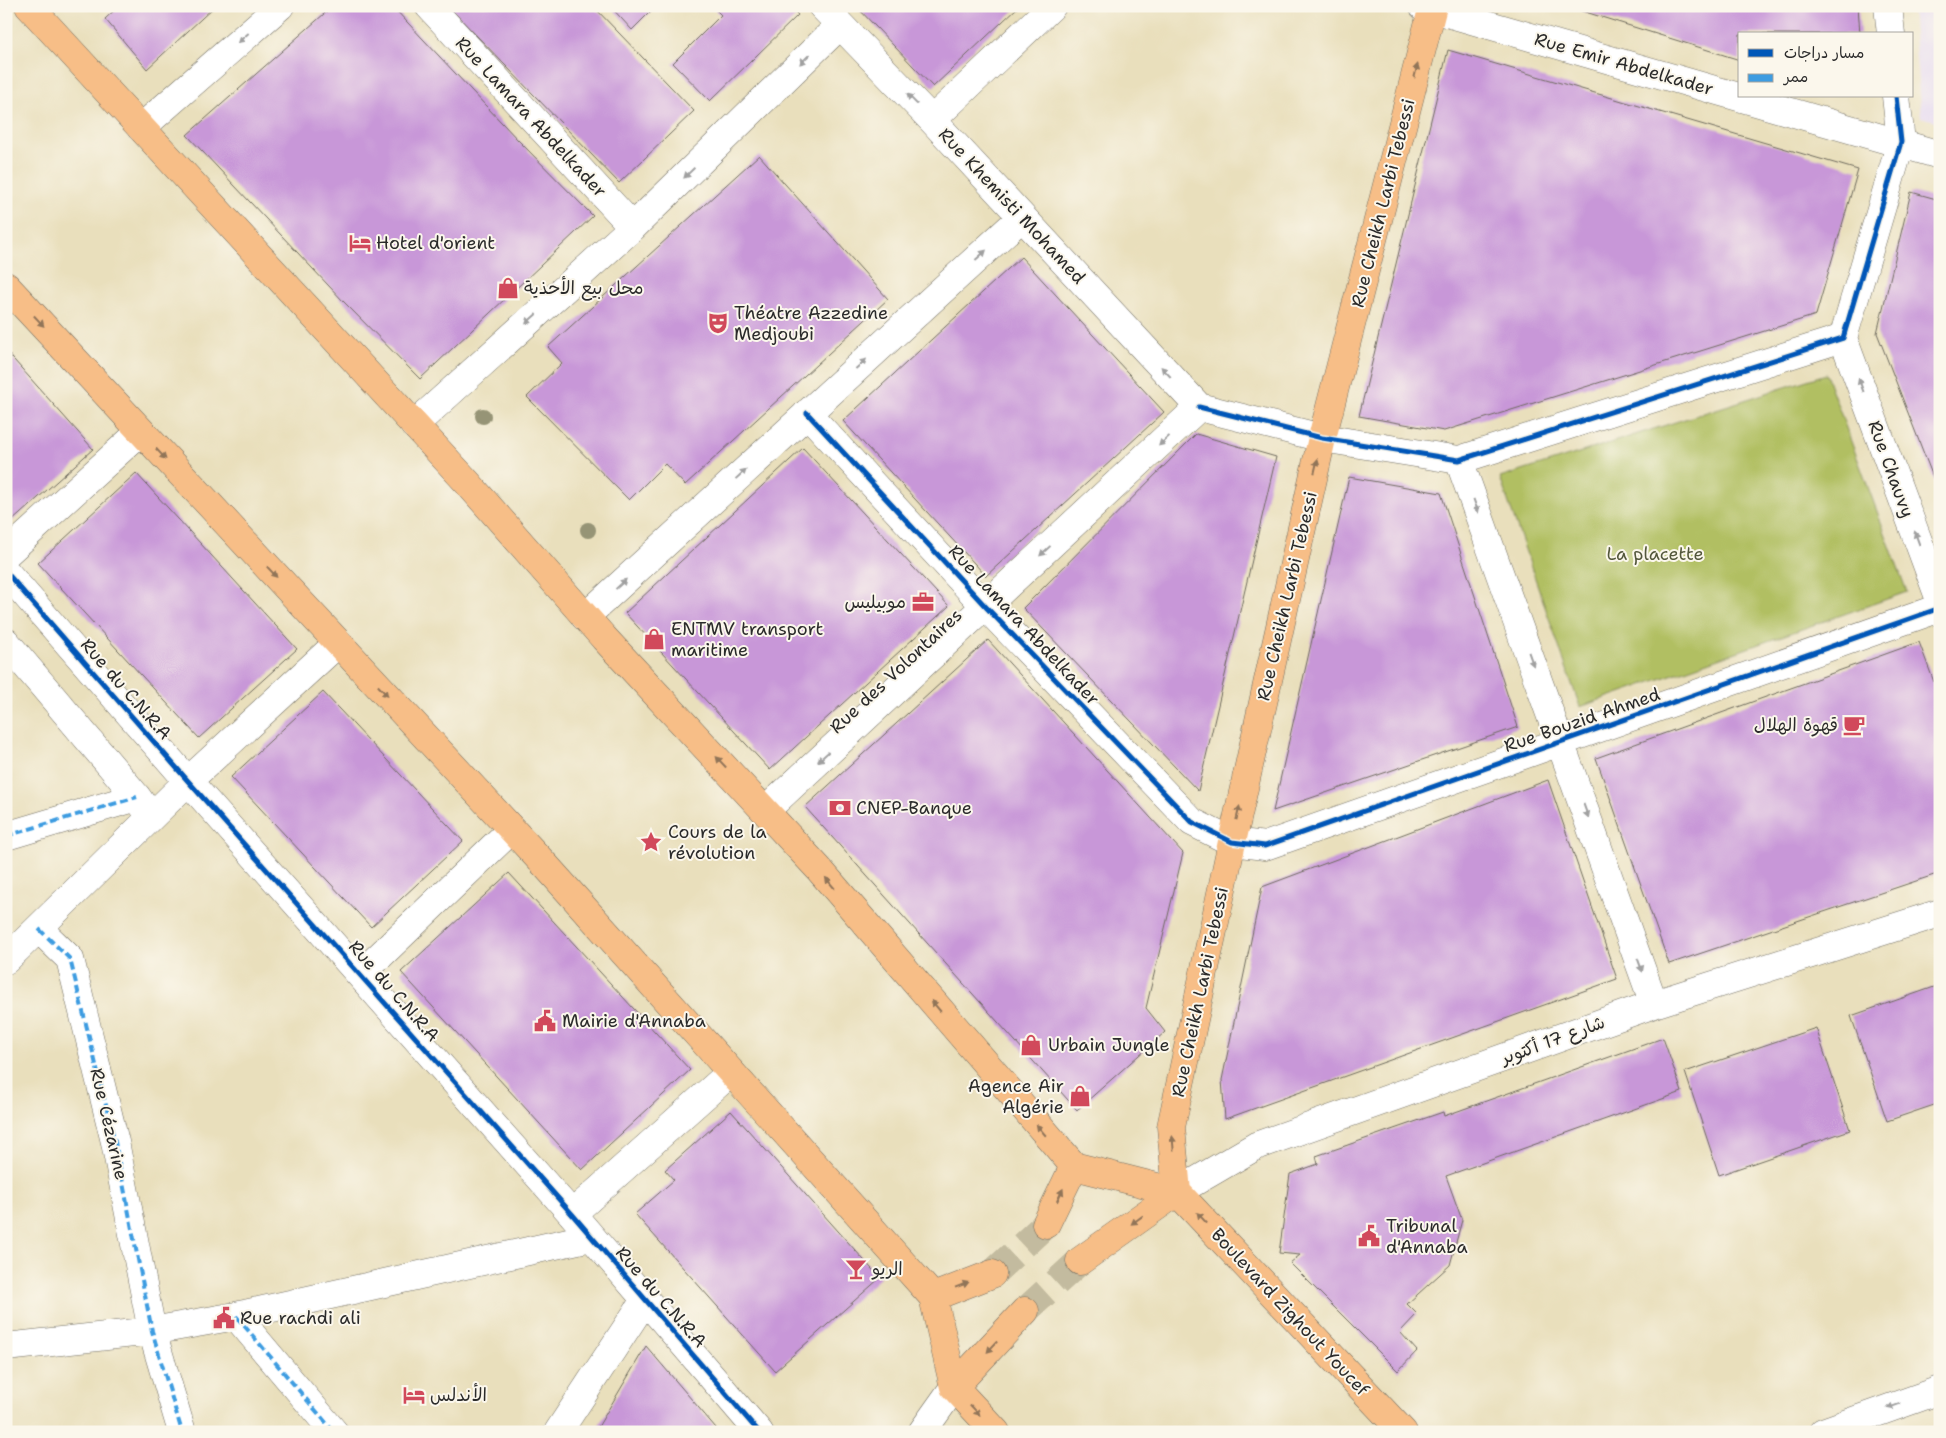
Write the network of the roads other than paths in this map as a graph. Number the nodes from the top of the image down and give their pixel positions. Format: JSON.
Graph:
{"nodes":[{"id":1,"x":29,"y":6,"type":"edge"},
{"id":2,"x":280,"y":6,"type":"edge"},
{"id":3,"x":430,"y":6,"type":"edge"},
{"id":4,"x":1052,"y":6,"type":"edge"},
{"id":5,"x":1888,"y":6,"type":"edge"},
{"id":6,"x":1429,"y":7,"type":"edge"},
{"id":7,"x":831,"y":15,"type":"edge"},
{"id":8,"x":1891,"y":32,"type":"edge"},
{"id":9,"x":1738,"y":95,"type":"edge"},
{"id":10,"x":1747,"y":98,"type":"edge"},
{"id":11,"x":1896,"y":98,"type":"edge"},
{"id":12,"x":932,"y":120,"type":"junction"},
{"id":13,"x":141,"y":128,"type":"junction"},
{"id":14,"x":1901,"y":142,"type":"junction"},
{"id":15,"x":1940,"y":155,"type":"edge"},
{"id":16,"x":1022,"y":217,"type":"junction"},
{"id":17,"x":633,"y":228,"type":"junction"},
{"id":18,"x":6,"y":286,"type":"edge"},
{"id":19,"x":1843,"y":338,"type":"junction"},
{"id":20,"x":1200,"y":407,"type":"junction"},
{"id":21,"x":807,"y":413,"type":"junction"},
{"id":22,"x":414,"y":425,"type":"junction"},
{"id":23,"x":140,"y":432,"type":"junction"},
{"id":24,"x":1322,"y":438,"type":"junction"},
{"id":25,"x":1459,"y":460,"type":"junction"},
{"id":26,"x":6,"y":554,"type":"edge"},
{"id":27,"x":6,"y":572,"type":"edge"},
{"id":28,"x":1940,"y":600,"type":"edge"},
{"id":29,"x":986,"y":607,"type":"junction"},
{"id":30,"x":1940,"y":608,"type":"edge"},
{"id":31,"x":585,"y":617,"type":"junction"},
{"id":32,"x":6,"y":642,"type":"edge"},
{"id":33,"x":338,"y":643,"type":"junction"},
{"id":34,"x":1561,"y":743,"type":"junction"},
{"id":35,"x":188,"y":781,"type":"junction"},
{"id":36,"x":144,"y":807,"type":"junction"},
{"id":37,"x":765,"y":810,"type":"junction"},
{"id":38,"x":512,"y":830,"type":"junction"},
{"id":39,"x":6,"y":836,"type":"edge"},
{"id":40,"x":1232,"y":842,"type":"junction"},
{"id":41,"x":1940,"y":913,"type":"edge"},
{"id":42,"x":39,"y":929,"type":"junction"},
{"id":43,"x":6,"y":960,"type":"edge"},
{"id":44,"x":361,"y":974,"type":"junction"},
{"id":45,"x":1654,"y":1004,"type":"junction"},
{"id":46,"x":730,"y":1073,"type":"junction"},
{"id":47,"x":1074,"y":1166,"type":"junction"},
{"id":48,"x":1177,"y":1192,"type":"junction"},
{"id":49,"x":572,"y":1214,"type":"junction"},
{"id":50,"x":1046,"y":1224,"type":"tunnel mouth"},
{"id":51,"x":592,"y":1237,"type":"junction"},
{"id":52,"x":1080,"y":1261,"type":"tunnel mouth"},
{"id":53,"x":992,"y":1274,"type":"tunnel mouth"},
{"id":54,"x":932,"y":1296,"type":"junction"},
{"id":55,"x":645,"y":1300,"type":"junction"},
{"id":56,"x":1025,"y":1311,"type":"tunnel mouth"},
{"id":57,"x":236,"y":1316,"type":"junction"},
{"id":58,"x":152,"y":1331,"type":"junction"},
{"id":59,"x":6,"y":1347,"type":"edge"},
{"id":60,"x":954,"y":1387,"type":"junction"},
{"id":61,"x":1940,"y":1390,"type":"edge"},
{"id":62,"x":182,"y":1432,"type":"edge"},
{"id":63,"x":334,"y":1432,"type":"edge"},
{"id":64,"x":558,"y":1432,"type":"edge"},
{"id":65,"x":759,"y":1432,"type":"edge"},
{"id":66,"x":922,"y":1432,"type":"edge"},
{"id":67,"x":996,"y":1432,"type":"edge"},
{"id":68,"x":1403,"y":1432,"type":"edge"},
{"id":69,"x":1823,"y":1432,"type":"edge"}],
"edges":[{"from":1,"to":13,"type":"main road"},
{"from":2,"to":13,"type":"street","one_way":true},
{"from":3,"to":17,"type":"street","name":"Rue Lamara Abdelkader"},
{"from":4,"to":12,"type":"street"},
{"from":5,"to":8,"type":"street"},
{"from":6,"to":9,"type":"street","name":"Rue Emir Abdelkader"},
{"from":24,"to":6,"type":"main road","name":"Rue Cheikh Larbi Tebessi","one_way":true},
{"from":12,"to":7,"type":"street","name":"Rue Khemisti Mohamed","one_way":true},
{"from":7,"to":17,"type":"street","one_way":true},
{"from":10,"to":14,"type":"street","name":"Rue Emir Abdelkader"},
{"from":11,"to":14,"type":"street"},
{"from":12,"to":16,"type":"street","name":"Rue Khemisti Mohamed"},
{"from":13,"to":22,"type":"main road"},
{"from":14,"to":15,"type":"street","name":"Rue Emir Abdelkader"},
{"from":14,"to":19,"type":"street"},
{"from":20,"to":16,"type":"street","name":"Rue Khemisti Mohamed","one_way":true},
{"from":21,"to":16,"type":"street","one_way":true},
{"from":17,"to":22,"type":"street","one_way":true},
{"from":18,"to":23,"type":"main road","one_way":true},
{"from":19,"to":25,"type":"street"},
{"from":28,"to":19,"type":"street","name":"Rue Chauvy","one_way":true},
{"from":20,"to":24,"type":"street"},
{"from":20,"to":29,"type":"street","name":"Rue des Volontaires","one_way":true},
{"from":21,"to":29,"type":"street","name":"Rue Lamara Abdelkader"},
{"from":31,"to":21,"type":"street","one_way":true},
{"from":22,"to":31,"type":"main road"},
{"from":23,"to":26,"type":"street"},
{"from":23,"to":33,"type":"main road","one_way":true},
{"from":24,"to":25,"type":"street"},
{"from":40,"to":24,"type":"main road","name":"Rue Cheikh Larbi Tebessi","one_way":true},
{"from":25,"to":34,"type":"street","one_way":true},
{"from":27,"to":35,"type":"street","name":"Rue du C.N.R.A"},
{"from":29,"to":37,"type":"street","name":"Rue des Volontaires","one_way":true},
{"from":29,"to":40,"type":"street","name":"Rue Lamara Abdelkader"},
{"from":30,"to":34,"type":"street","name":"Rue Bouzid Ahmed"},
{"from":37,"to":31,"type":"main road","one_way":true},
{"from":32,"to":36,"type":"street"},
{"from":33,"to":35,"type":"street"},
{"from":33,"to":38,"type":"main road","one_way":true},
{"from":34,"to":40,"type":"street","name":"Rue Bouzid Ahmed"},
{"from":34,"to":45,"type":"street","one_way":true},
{"from":35,"to":36,"type":"street"},
{"from":35,"to":44,"type":"street","name":"Rue du C.N.R.A"},
{"from":36,"to":39,"type":"street"},
{"from":36,"to":42,"type":"street"},
{"from":47,"to":37,"type":"main road","one_way":true},
{"from":38,"to":44,"type":"street"},
{"from":38,"to":46,"type":"main road"},
{"from":48,"to":40,"type":"main road","name":"Rue Cheikh Larbi Tebessi","one_way":true},
{"from":41,"to":45,"type":"street","name":"شارع 17 أكتوبر"},
{"from":42,"to":43,"type":"street"},
{"from":42,"to":58,"type":"street","name":"Rue Cézarine"},
{"from":44,"to":49,"type":"street","name":"Rue du C.N.R.A"},
{"from":45,"to":48,"type":"street","name":"شارع 17 أكتوبر"},
{"from":46,"to":49,"type":"street"},
{"from":46,"to":54,"type":"main road"},
{"from":47,"to":48,"type":"main road"},
{"from":50,"to":47,"type":"main road","one_way":true},
{"from":48,"to":52,"type":"main road","one_way":true},
{"from":68,"to":48,"type":"main road","name":"Boulevard Zighout Youcef","one_way":true},
{"from":49,"to":51,"type":"street","name":"Rue du C.N.R.A"},
{"from":51,"to":55,"type":"street","name":"Rue du C.N.R.A"},
{"from":51,"to":57,"type":"street"},
{"from":54,"to":53,"type":"main road","one_way":true},
{"from":54,"to":60,"type":"main road"},
{"from":55,"to":64,"type":"street"},
{"from":55,"to":65,"type":"street","name":"Rue du C.N.R.A"},
{"from":56,"to":60,"type":"main road","one_way":true},
{"from":57,"to":58,"type":"street"},
{"from":57,"to":63,"type":"street"},
{"from":58,"to":59,"type":"street"},
{"from":58,"to":62,"type":"street","name":"Rue Cézarine"},
{"from":60,"to":66,"type":"street"},
{"from":60,"to":67,"type":"main road","one_way":true},
{"from":61,"to":69,"type":"street","one_way":true}]}
